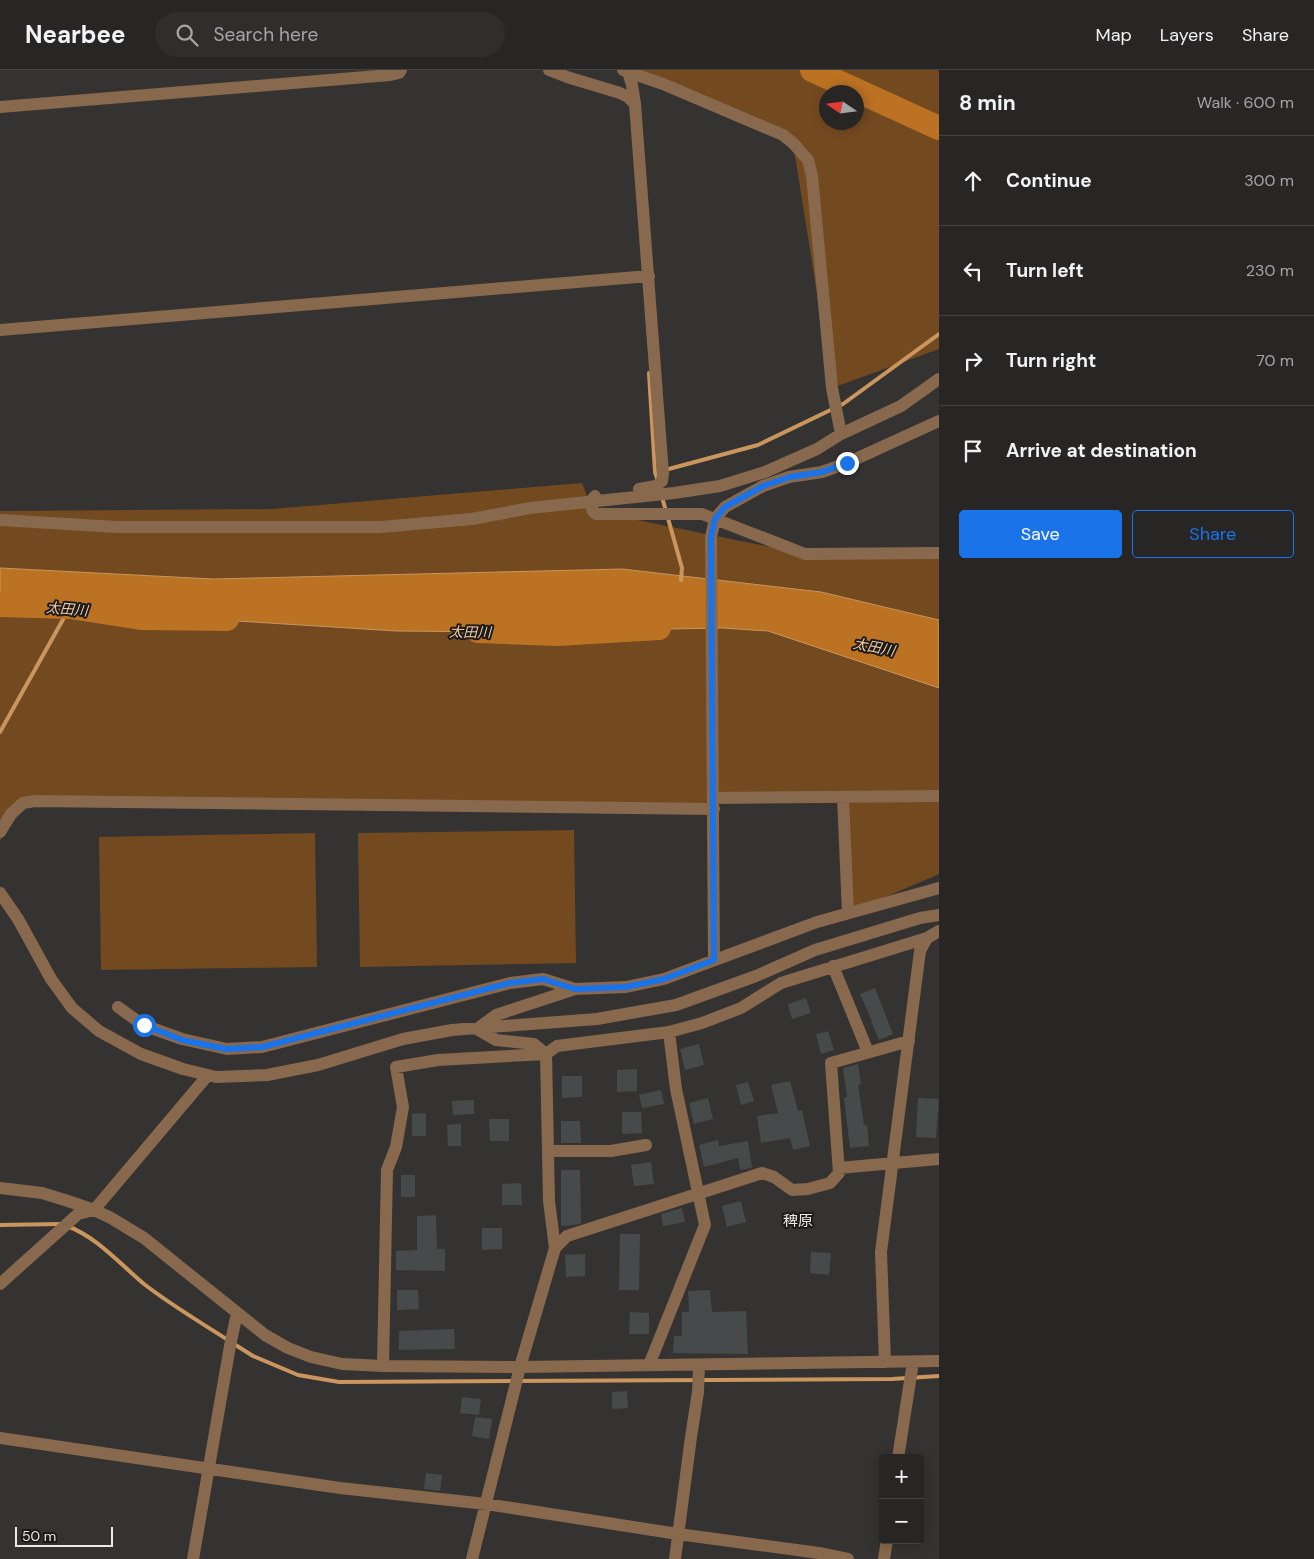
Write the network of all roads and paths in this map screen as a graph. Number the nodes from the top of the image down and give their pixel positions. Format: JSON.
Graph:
{"nodes":[{"id":1,"x":401,"y":70,"type":"edge"},
{"id":2,"x":549,"y":70,"type":"edge"},
{"id":3,"x":626,"y":71,"type":"edge"},
{"id":4,"x":635,"y":104,"type":"junction"},
{"id":5,"x":0,"y":107,"type":"edge"},
{"id":6,"x":649,"y":276,"type":"junction"},
{"id":7,"x":0,"y":330,"type":"edge"},
{"id":8,"x":939,"y":379,"type":"edge"},
{"id":9,"x":939,"y":421,"type":"edge"},
{"id":10,"x":841,"y":434,"type":"junction"},
{"id":11,"x":590,"y":502,"type":"junction"},
{"id":12,"x":715,"y":519,"type":"junction"},
{"id":13,"x":0,"y":520,"type":"edge"},
{"id":14,"x":939,"y":553,"type":"edge"},
{"id":15,"x":843,"y":796,"type":"junction"},
{"id":16,"x":939,"y":796,"type":"edge"},
{"id":17,"x":713,"y":799,"type":"junction"},
{"id":18,"x":0,"y":832,"type":"edge"},
{"id":19,"x":939,"y":888,"type":"edge"},
{"id":20,"x":0,"y":892,"type":"edge"},
{"id":21,"x":848,"y":913,"type":"junction"},
{"id":22,"x":939,"y":914,"type":"edge"},
{"id":23,"x":939,"y":931,"type":"edge"},
{"id":24,"x":927,"y":938,"type":"junction"},
{"id":25,"x":714,"y":960,"type":"junction"},
{"id":26,"x":834,"y":966,"type":"junction"},
{"id":27,"x":575,"y":989,"type":"junction"},
{"id":28,"x":118,"y":1007,"type":"dead end"},
{"id":29,"x":477,"y":1028,"type":"junction"},
{"id":30,"x":669,"y":1032,"type":"junction"},
{"id":31,"x":909,"y":1041,"type":"junction"},
{"id":32,"x":868,"y":1052,"type":"junction"},
{"id":33,"x":546,"y":1054,"type":"junction"},
{"id":34,"x":208,"y":1075,"type":"junction"},
{"id":35,"x":646,"y":1145,"type":"dead end"},
{"id":36,"x":548,"y":1151,"type":"junction"},
{"id":37,"x":939,"y":1159,"type":"edge"},
{"id":38,"x":894,"y":1163,"type":"junction"},
{"id":39,"x":839,"y":1168,"type":"junction"},
{"id":40,"x":0,"y":1188,"type":"edge"},
{"id":41,"x":699,"y":1193,"type":"junction"},
{"id":42,"x":94,"y":1210,"type":"junction"},
{"id":43,"x":555,"y":1248,"type":"junction"},
{"id":44,"x":0,"y":1284,"type":"edge"},
{"id":45,"x":237,"y":1313,"type":"junction"},
{"id":46,"x":939,"y":1361,"type":"edge"},
{"id":47,"x":885,"y":1362,"type":"junction"},
{"id":48,"x":913,"y":1362,"type":"junction"},
{"id":49,"x":649,"y":1365,"type":"junction"},
{"id":50,"x":699,"y":1365,"type":"junction"},
{"id":51,"x":383,"y":1366,"type":"junction"},
{"id":52,"x":520,"y":1367,"type":"junction"},
{"id":53,"x":0,"y":1438,"type":"edge"},
{"id":54,"x":899,"y":1454,"type":"edge"},
{"id":55,"x":209,"y":1468,"type":"junction"},
{"id":56,"x":486,"y":1504,"type":"junction"},
{"id":57,"x":678,"y":1534,"type":"junction"},
{"id":58,"x":886,"y":1544,"type":"edge"},
{"id":59,"x":193,"y":1559,"type":"edge"},
{"id":60,"x":472,"y":1559,"type":"edge"},
{"id":61,"x":675,"y":1559,"type":"edge"},
{"id":62,"x":848,"y":1559,"type":"edge"},
{"id":63,"x":884,"y":1559,"type":"edge"}],
"edges":[{"from":1,"to":5,"type":"street"},
{"from":2,"to":4,"type":"street"},
{"from":3,"to":4,"type":"street"},
{"from":3,"to":10,"type":"street"},
{"from":4,"to":6,"type":"street"},
{"from":6,"to":7,"type":"street"},
{"from":6,"to":11,"type":"street"},
{"from":8,"to":10,"type":"street"},
{"from":9,"to":12,"type":"street"},
{"from":10,"to":11,"type":"street"},
{"from":11,"to":12,"type":"street"},
{"from":11,"to":13,"type":"street"},
{"from":12,"to":14,"type":"street"},
{"from":12,"to":17,"type":"street"},
{"from":15,"to":16,"type":"street"},
{"from":15,"to":17,"type":"street"},
{"from":15,"to":21,"type":"street"},
{"from":17,"to":18,"type":"street"},
{"from":17,"to":25,"type":"street"},
{"from":19,"to":21,"type":"street"},
{"from":20,"to":34,"type":"street"},
{"from":21,"to":25,"type":"street"},
{"from":22,"to":29,"type":"street"},
{"from":23,"to":24,"type":"street"},
{"from":24,"to":26,"type":"street"},
{"from":24,"to":31,"type":"street"},
{"from":25,"to":27,"type":"street"},
{"from":26,"to":30,"type":"street"},
{"from":26,"to":32,"type":"street"},
{"from":27,"to":28,"type":"street"},
{"from":27,"to":29,"type":"street"},
{"from":29,"to":33,"type":"street"},
{"from":29,"to":34,"type":"street"},
{"from":30,"to":33,"type":"street"},
{"from":30,"to":41,"type":"street"},
{"from":31,"to":32,"type":"street"},
{"from":31,"to":38,"type":"street"},
{"from":32,"to":39,"type":"street"},
{"from":33,"to":36,"type":"street"},
{"from":33,"to":51,"type":"street"},
{"from":34,"to":42,"type":"street"},
{"from":35,"to":36,"type":"street"},
{"from":36,"to":43,"type":"street"},
{"from":37,"to":38,"type":"street"},
{"from":38,"to":39,"type":"street"},
{"from":38,"to":47,"type":"street"},
{"from":39,"to":41,"type":"street"},
{"from":40,"to":42,"type":"street"},
{"from":41,"to":43,"type":"street"},
{"from":41,"to":49,"type":"street"},
{"from":42,"to":44,"type":"street"},
{"from":42,"to":45,"type":"street"},
{"from":43,"to":52,"type":"street"},
{"from":45,"to":51,"type":"street"},
{"from":45,"to":55,"type":"street"},
{"from":46,"to":48,"type":"street"},
{"from":47,"to":48,"type":"street"},
{"from":47,"to":50,"type":"street"},
{"from":48,"to":54,"type":"street"},
{"from":49,"to":50,"type":"street"},
{"from":49,"to":52,"type":"street"},
{"from":50,"to":57,"type":"street"},
{"from":51,"to":52,"type":"street"},
{"from":52,"to":56,"type":"street"},
{"from":53,"to":55,"type":"street"},
{"from":55,"to":56,"type":"street"},
{"from":55,"to":59,"type":"street"},
{"from":56,"to":57,"type":"street"},
{"from":56,"to":60,"type":"street"},
{"from":57,"to":61,"type":"street"},
{"from":57,"to":62,"type":"street"},
{"from":58,"to":63,"type":"street"}]}
